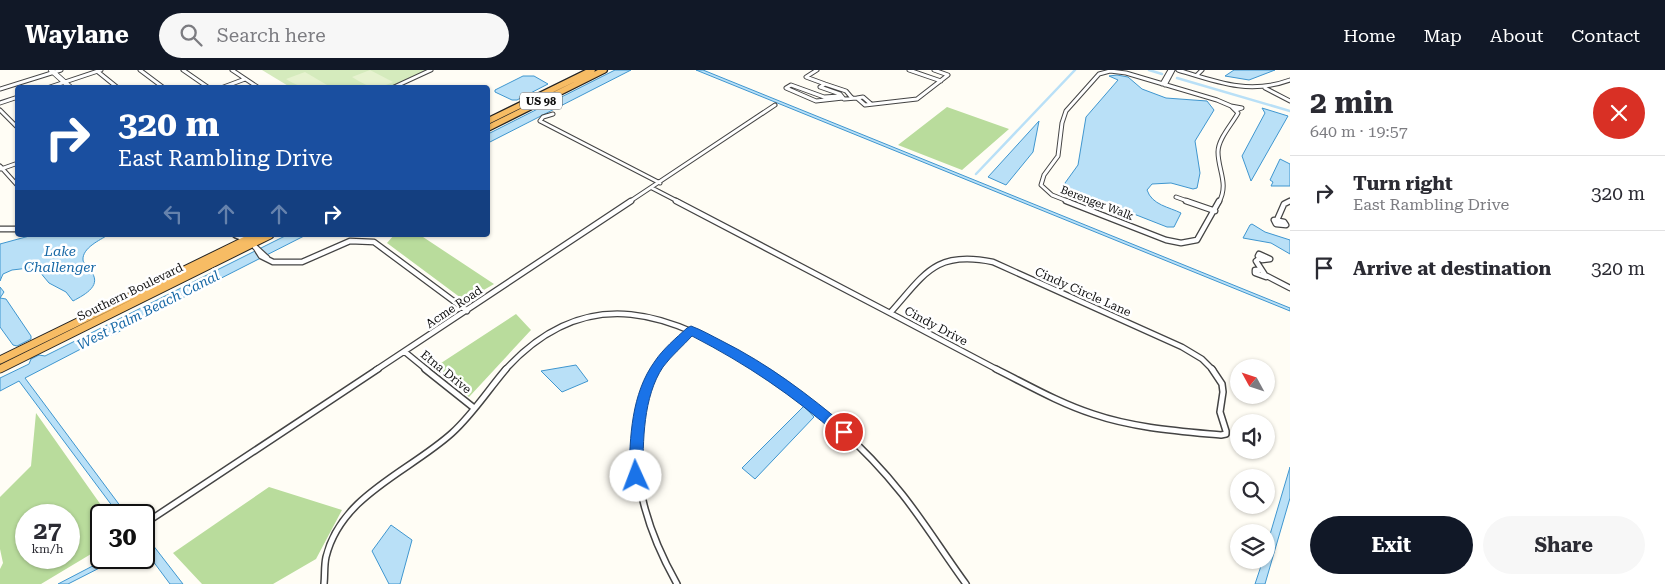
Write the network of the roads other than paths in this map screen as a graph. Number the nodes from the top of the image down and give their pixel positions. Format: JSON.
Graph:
{"nodes":[{"id":1,"x":61,"y":70,"type":"edge"},
{"id":2,"x":140,"y":70,"type":"edge"},
{"id":3,"x":183,"y":70,"type":"edge"},
{"id":4,"x":232,"y":70,"type":"edge"},
{"id":5,"x":431,"y":70,"type":"edge"},
{"id":6,"x":592,"y":70,"type":"edge"},
{"id":7,"x":604,"y":70,"type":"edge"},
{"id":8,"x":817,"y":70,"type":"edge"},
{"id":9,"x":909,"y":70,"type":"edge"},
{"id":10,"x":934,"y":70,"type":"edge"},
{"id":11,"x":1171,"y":70,"type":"edge"},
{"id":12,"x":1178,"y":70,"type":"edge"},
{"id":13,"x":1202,"y":70,"type":"edge"},
{"id":14,"x":52,"y":71,"type":"edge"},
{"id":15,"x":99,"y":71,"type":"edge"},
{"id":16,"x":917,"y":71,"type":"edge"},
{"id":17,"x":1197,"y":75,"type":"junction"},
{"id":18,"x":245,"y":79,"type":"junction"},
{"id":19,"x":1290,"y":80,"type":"edge"},
{"id":20,"x":941,"y":81,"type":"junction"},
{"id":21,"x":64,"y":82,"type":"junction"},
{"id":22,"x":825,"y":84,"type":"junction"},
{"id":23,"x":1164,"y":84,"type":"junction"},
{"id":24,"x":56,"y":85,"type":"edge"},
{"id":25,"x":68,"y":85,"type":"edge"},
{"id":26,"x":115,"y":85,"type":"edge"},
{"id":27,"x":160,"y":85,"type":"edge"},
{"id":28,"x":205,"y":85,"type":"edge"},
{"id":29,"x":229,"y":85,"type":"edge"},
{"id":30,"x":254,"y":85,"type":"edge"},
{"id":31,"x":398,"y":85,"type":"edge"},
{"id":32,"x":1265,"y":88,"type":"junction"},
{"id":33,"x":0,"y":89,"type":"edge"},
{"id":34,"x":548,"y":92,"type":"junction"},
{"id":35,"x":842,"y":97,"type":"junction"},
{"id":36,"x":15,"y":98,"type":"edge"},
{"id":37,"x":852,"y":98,"type":"junction"},
{"id":38,"x":825,"y":99,"type":"junction"},
{"id":39,"x":1290,"y":101,"type":"edge"},
{"id":40,"x":0,"y":103,"type":"edge"},
{"id":41,"x":775,"y":105,"type":"dead end"},
{"id":42,"x":526,"y":109,"type":"junction"},
{"id":43,"x":0,"y":110,"type":"edge"},
{"id":44,"x":553,"y":114,"type":"dead end"},
{"id":45,"x":490,"y":124,"type":"edge"},
{"id":46,"x":490,"y":124,"type":"edge"},
{"id":47,"x":15,"y":125,"type":"edge"},
{"id":48,"x":15,"y":163,"type":"edge"},
{"id":49,"x":1,"y":168,"type":"edge"},
{"id":50,"x":15,"y":181,"type":"edge"},
{"id":51,"x":660,"y":183,"type":"junction"},
{"id":52,"x":652,"y":188,"type":"junction"},
{"id":53,"x":1176,"y":197,"type":"dead end"},
{"id":54,"x":1290,"y":201,"type":"edge"},
{"id":55,"x":1215,"y":211,"type":"junction"},
{"id":56,"x":1277,"y":220,"type":"dead end"},
{"id":57,"x":0,"y":229,"type":"edge"},
{"id":58,"x":15,"y":229,"type":"edge"},
{"id":59,"x":265,"y":237,"type":"edge"},
{"id":60,"x":367,"y":237,"type":"edge"},
{"id":61,"x":251,"y":242,"type":"edge"},
{"id":62,"x":374,"y":242,"type":"junction"},
{"id":63,"x":1260,"y":258,"type":"dead end"},
{"id":64,"x":1290,"y":288,"type":"edge"},
{"id":65,"x":116,"y":303,"type":"junction"},
{"id":66,"x":467,"y":311,"type":"junction"},
{"id":67,"x":890,"y":313,"type":"junction"},
{"id":68,"x":691,"y":330,"type":"junction"},
{"id":69,"x":53,"y":334,"type":"junction"},
{"id":70,"x":64,"y":337,"type":"junction"},
{"id":71,"x":406,"y":352,"type":"junction"},
{"id":72,"x":0,"y":360,"type":"edge"},
{"id":73,"x":0,"y":367,"type":"edge"},
{"id":74,"x":474,"y":408,"type":"junction"},
{"id":75,"x":1226,"y":434,"type":"joint"},
{"id":76,"x":155,"y":517,"type":"edge"},
{"id":77,"x":324,"y":584,"type":"edge"},
{"id":78,"x":677,"y":584,"type":"edge"},
{"id":79,"x":966,"y":584,"type":"edge"}],
"edges":[{"from":1,"to":14,"type":"street"},
{"from":2,"to":27,"type":"street"},
{"from":3,"to":28,"type":"street"},
{"from":4,"to":18,"type":"street"},
{"from":5,"to":31,"type":"street"},
{"from":6,"to":34,"type":"highway","number":"US 98"},
{"from":7,"to":42,"type":"highway","number":"US 98"},
{"from":8,"to":22,"type":"street"},
{"from":9,"to":16,"type":"street"},
{"from":10,"to":20,"type":"street"},
{"from":11,"to":23,"type":"street"},
{"from":12,"to":17,"type":"street"},
{"from":13,"to":17,"type":"street"},
{"from":14,"to":21,"type":"street"},
{"from":14,"to":33,"type":"street"},
{"from":15,"to":21,"type":"street"},
{"from":15,"to":26,"type":"street"},
{"from":16,"to":20,"type":"street"},
{"from":17,"to":32,"type":"street"},
{"from":18,"to":29,"type":"street"},
{"from":18,"to":30,"type":"street"},
{"from":19,"to":32,"type":"street"},
{"from":20,"to":37,"type":"street"},
{"from":21,"to":24,"type":"street"},
{"from":21,"to":25,"type":"street"},
{"from":22,"to":35,"type":"street"},
{"from":22,"to":37,"type":"street"},
{"from":23,"to":55,"type":"street","name":"Berenger Walk"},
{"from":23,"to":55,"type":"street","name":"Berenger Walk"},
{"from":32,"to":39,"type":"street"},
{"from":34,"to":42,"type":"highway"},
{"from":34,"to":45,"type":"highway","number":"US 98"},
{"from":35,"to":37,"type":"street"},
{"from":35,"to":38,"type":"street"},
{"from":36,"to":40,"type":"street"},
{"from":38,"to":38,"type":"street"},
{"from":41,"to":51,"type":"street","name":"Acme Road"},
{"from":42,"to":46,"type":"highway","number":"US 98"},
{"from":43,"to":47,"type":"street"},
{"from":44,"to":51,"type":"street"},
{"from":48,"to":49,"type":"street"},
{"from":49,"to":50,"type":"street"},
{"from":51,"to":52,"type":"street","name":"Acme Road"},
{"from":52,"to":66,"type":"street","name":"Acme Road"},
{"from":52,"to":67,"type":"street","name":"Cindy Drive"},
{"from":53,"to":55,"type":"street"},
{"from":54,"to":56,"type":"street"},
{"from":57,"to":58,"type":"street"},
{"from":59,"to":61,"type":"highway","name":"Southern Boulevard"},
{"from":60,"to":62,"type":"street"},
{"from":61,"to":62,"type":"street"},
{"from":61,"to":65,"type":"highway","name":"Southern Boulevard"},
{"from":61,"to":70,"type":"highway","name":"Southern Boulevard"},
{"from":62,"to":66,"type":"street"},
{"from":63,"to":64,"type":"street"},
{"from":65,"to":69,"type":"highway","name":"Southern Boulevard"},
{"from":65,"to":70,"type":"highway"},
{"from":66,"to":71,"type":"street","name":"Acme Road"},
{"from":67,"to":75,"type":"street","name":"Cindy Drive"},
{"from":67,"to":75,"type":"street","name":"Cindy Circle Lane"},
{"from":68,"to":74,"type":"street"},
{"from":68,"to":78,"type":"street"},
{"from":68,"to":79,"type":"street"},
{"from":69,"to":72,"type":"highway","name":"Southern Boulevard"},
{"from":69,"to":73,"type":"highway"},
{"from":70,"to":73,"type":"highway","name":"Southern Boulevard"},
{"from":71,"to":74,"type":"street","name":"Etna Drive"},
{"from":71,"to":76,"type":"street","name":"Acme Road"},
{"from":74,"to":77,"type":"street"}]}
